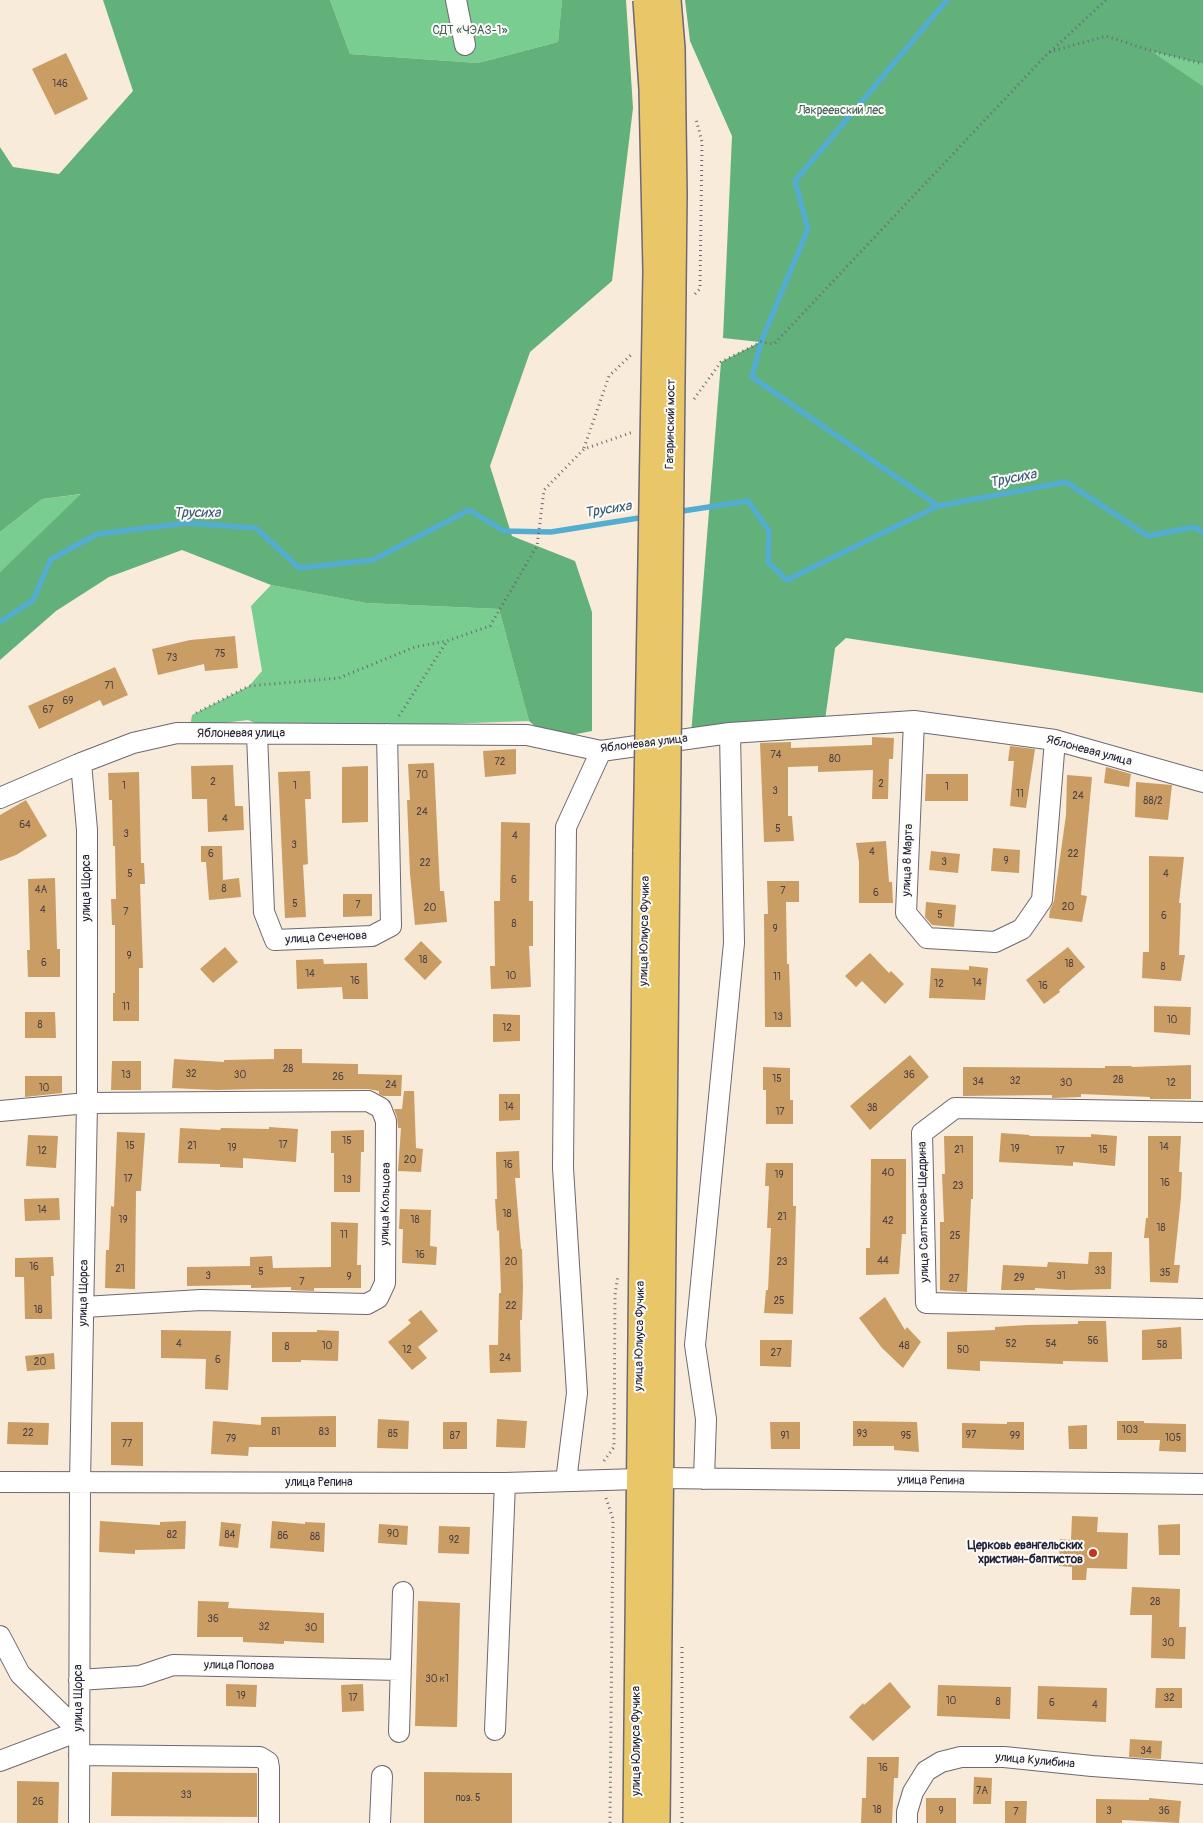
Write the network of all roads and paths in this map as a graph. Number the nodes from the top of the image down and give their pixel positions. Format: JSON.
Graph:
{"nodes":[{"id":1,"x":456,"y":0,"type":"edge"},
{"id":2,"x":646,"y":0,"type":"edge"},
{"id":3,"x":668,"y":0,"type":"edge"},
{"id":4,"x":1106,"y":0,"type":"edge"},
{"id":5,"x":465,"y":45,"type":"dead end"},
{"id":6,"x":1049,"y":52,"type":"junction"},
{"id":7,"x":1203,"y":64,"type":"edge"},
{"id":8,"x":721,"y":362,"type":"dead end"},
{"id":9,"x":544,"y":490,"type":"dead end"},
{"id":10,"x":447,"y":641,"type":"junction"},
{"id":11,"x":192,"y":715,"type":"dead end"},
{"id":12,"x":914,"y":721,"type":"junction"},
{"id":13,"x":730,"y":733,"type":"junction"},
{"id":14,"x":257,"y":734,"type":"junction"},
{"id":15,"x":387,"y":734,"type":"junction"},
{"id":16,"x":1055,"y":740,"type":"junction"},
{"id":17,"x":601,"y":751,"type":"junction"},
{"id":18,"x":81,"y":763,"type":"junction"},
{"id":19,"x":1203,"y":782,"type":"edge"},
{"id":20,"x":0,"y":798,"type":"edge"},
{"id":21,"x":656,"y":849,"type":"junction"},
{"id":22,"x":87,"y":1103,"type":"junction"},
{"id":23,"x":0,"y":1111,"type":"edge"},
{"id":24,"x":1203,"y":1112,"type":"edge"},
{"id":25,"x":84,"y":1307,"type":"junction"},
{"id":26,"x":1203,"y":1309,"type":"edge"},
{"id":27,"x":649,"y":1479,"type":"junction"},
{"id":28,"x":704,"y":1479,"type":"junction"},
{"id":29,"x":566,"y":1481,"type":"junction"},
{"id":30,"x":0,"y":1482,"type":"edge"},
{"id":31,"x":80,"y":1483,"type":"junction"},
{"id":32,"x":505,"y":1484,"type":"junction"},
{"id":33,"x":1203,"y":1484,"type":"edge"},
{"id":34,"x":606,"y":1498,"type":"dead end"},
{"id":35,"x":404,"y":1592,"type":"dead end"},
{"id":36,"x":682,"y":1634,"type":"dead end"},
{"id":37,"x":0,"y":1636,"type":"edge"},
{"id":38,"x":400,"y":1670,"type":"junction"},
{"id":39,"x":79,"y":1680,"type":"junction"},
{"id":40,"x":495,"y":1730,"type":"dead end"},
{"id":41,"x":79,"y":1731,"type":"junction"},
{"id":42,"x":399,"y":1732,"type":"dead end"},
{"id":43,"x":79,"y":1755,"type":"junction"},
{"id":44,"x":0,"y":1761,"type":"edge"},
{"id":45,"x":1203,"y":1774,"type":"edge"},
{"id":46,"x":382,"y":1776,"type":"dead end"},
{"id":47,"x":79,"y":1823,"type":"edge"},
{"id":48,"x":269,"y":1823,"type":"edge"},
{"id":49,"x":380,"y":1823,"type":"edge"},
{"id":50,"x":610,"y":1823,"type":"edge"},
{"id":51,"x":636,"y":1823,"type":"edge"},
{"id":52,"x":657,"y":1823,"type":"edge"},
{"id":53,"x":682,"y":1823,"type":"edge"},
{"id":54,"x":907,"y":1823,"type":"edge"}],
"edges":[{"from":1,"to":5,"type":"street"},
{"from":2,"to":21,"type":"main road","name":"Гагаринский мост","bridge":true},
{"from":3,"to":21,"type":"main road","name":"Гагаринский мост","bridge":true},
{"from":4,"to":6,"type":"path"},
{"from":6,"to":7,"type":"path"},
{"from":6,"to":8,"type":"path"},
{"from":9,"to":10,"type":"path"},
{"from":10,"to":11,"type":"path"},
{"from":10,"to":15,"type":"path"},
{"from":12,"to":13,"type":"street","name":"Яблоневая улица"},
{"from":12,"to":16,"type":"street","name":"Яблоневая улица"},
{"from":12,"to":16,"type":"street","name":"улица 8 Марта"},
{"from":13,"to":17,"type":"street","name":"Яблоневая улица"},
{"from":13,"to":28,"type":"street"},
{"from":14,"to":15,"type":"street","name":"Яблоневая улица"},
{"from":14,"to":15,"type":"street","name":"улица Сеченова"},
{"from":14,"to":18,"type":"street","name":"Яблоневая улица"},
{"from":15,"to":17,"type":"street","name":"Яблоневая улица"},
{"from":16,"to":19,"type":"street","name":"Яблоневая улица"},
{"from":17,"to":29,"type":"street"},
{"from":18,"to":20,"type":"street","name":"Яблоневая улица"},
{"from":18,"to":22,"type":"street","name":"улица Щорса"},
{"from":21,"to":27,"type":"main road","name":"улица Юлиуса Фучика"},
{"from":22,"to":23,"type":"street","name":"улица Кольцова"},
{"from":22,"to":25,"type":"street","name":"улица Щорса"},
{"from":22,"to":25,"type":"street","name":"улица Кольцова"},
{"from":24,"to":26,"type":"street","name":"улица Салтыкова-Щедрина"},
{"from":25,"to":31,"type":"street","name":"улица Щорса"},
{"from":27,"to":28,"type":"street","name":"улица Репина"},
{"from":27,"to":29,"type":"street","name":"улица Репина"},
{"from":27,"to":51,"type":"main road","name":"улица Юлиуса Фучика"},
{"from":27,"to":52,"type":"main road","name":"улица Юлиуса Фучика"},
{"from":28,"to":33,"type":"street","name":"улица Репина"},
{"from":29,"to":32,"type":"street","name":"улица Репина"},
{"from":30,"to":31,"type":"street","name":"улица Репина"},
{"from":31,"to":32,"type":"street","name":"улица Репина"},
{"from":31,"to":39,"type":"street","name":"улица Щорса"},
{"from":32,"to":40,"type":"street"},
{"from":34,"to":50,"type":"path"},
{"from":35,"to":38,"type":"street"},
{"from":36,"to":53,"type":"path"},
{"from":37,"to":41,"type":"street"},
{"from":38,"to":39,"type":"street","name":"улица Попова"},
{"from":38,"to":42,"type":"street"},
{"from":39,"to":41,"type":"street","name":"улица Щорса"},
{"from":41,"to":43,"type":"street","name":"улица Щорса"},
{"from":41,"to":44,"type":"street"},
{"from":43,"to":47,"type":"street","name":"улица Щорса"},
{"from":43,"to":48,"type":"street"},
{"from":45,"to":54,"type":"street","name":"улица Кулибина"},
{"from":46,"to":49,"type":"street"}]}
